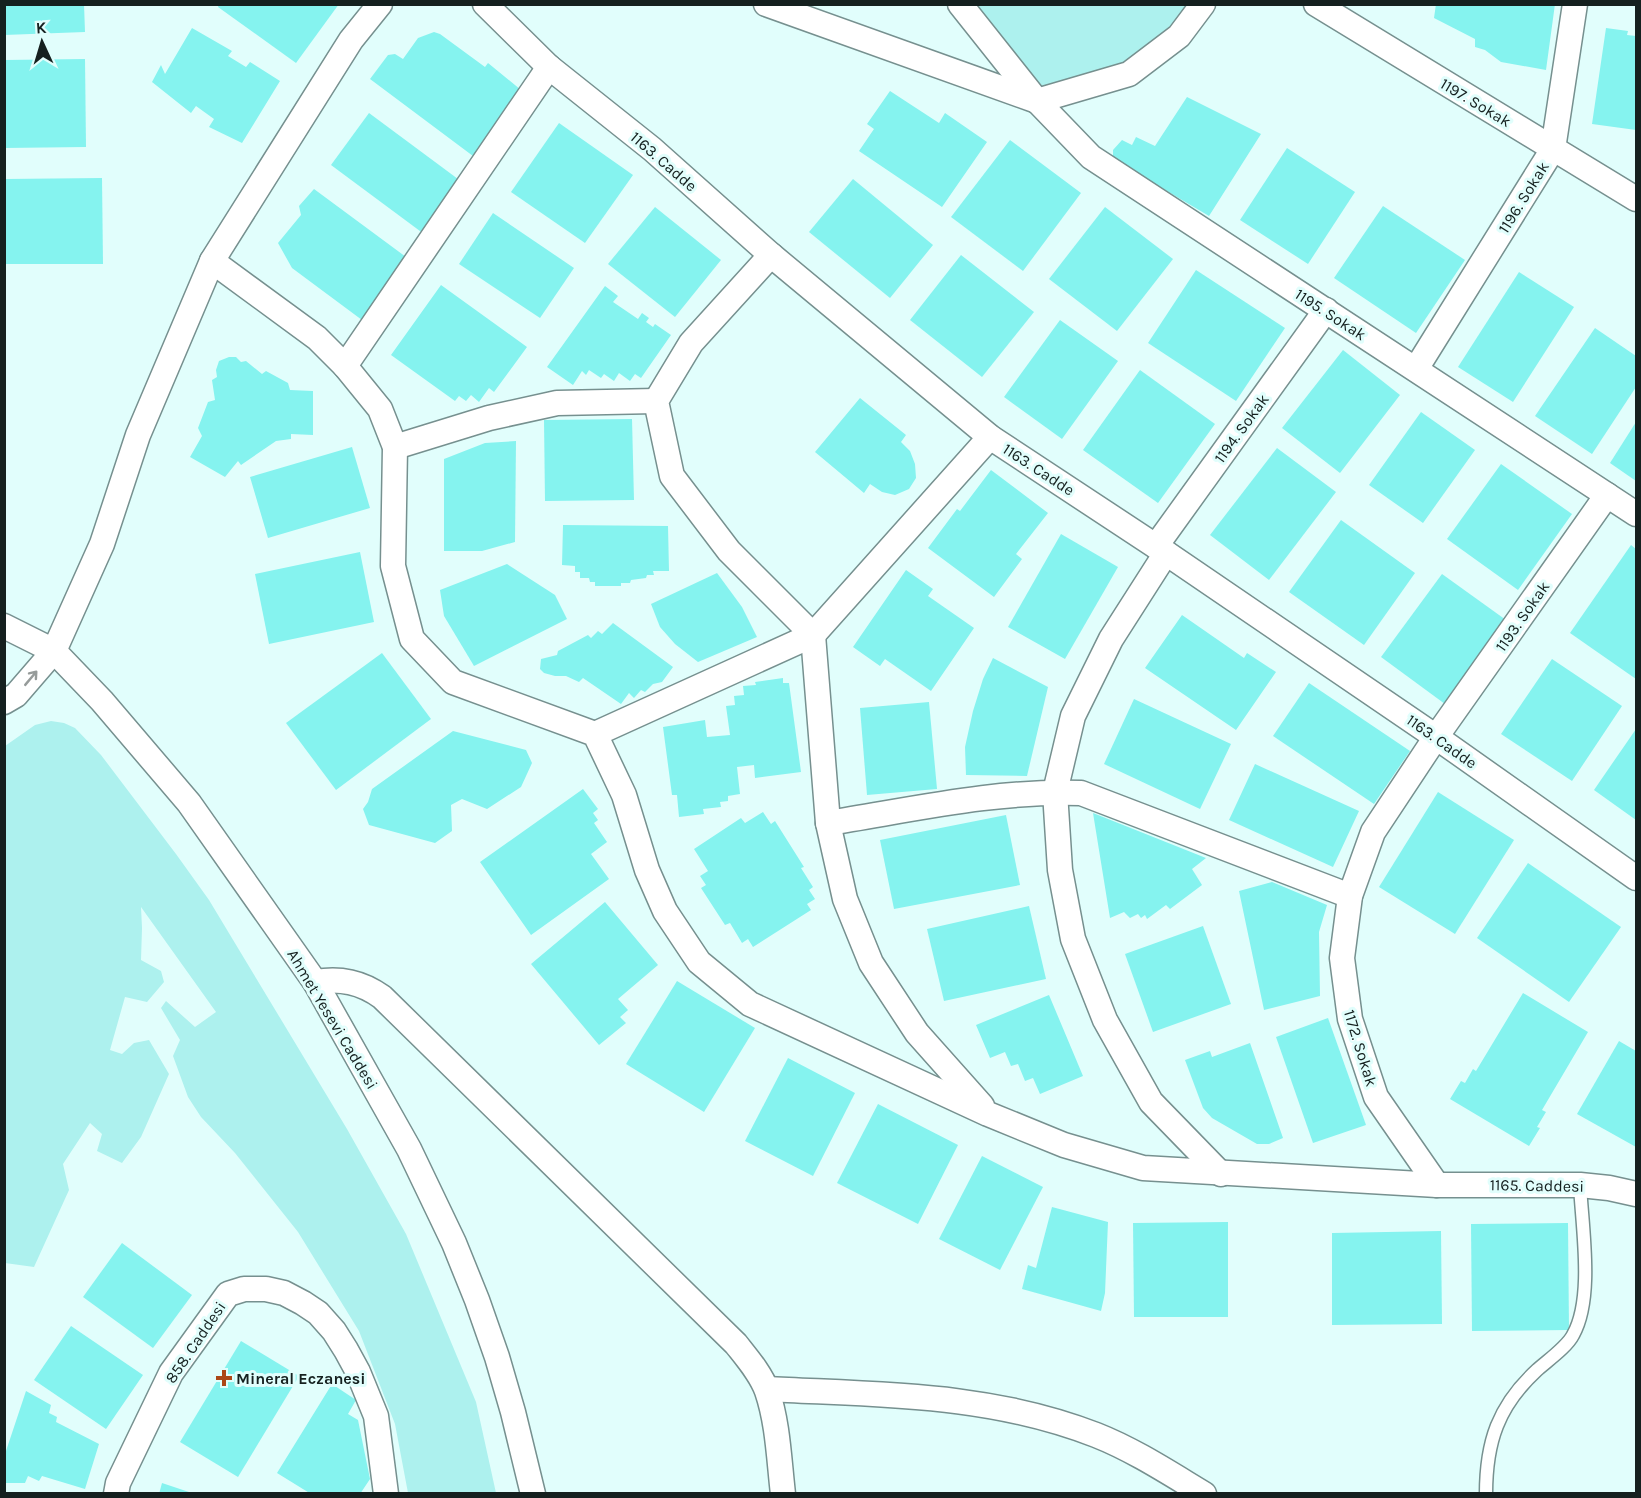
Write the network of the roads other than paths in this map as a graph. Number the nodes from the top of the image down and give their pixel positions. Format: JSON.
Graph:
{"nodes":[{"id":1,"x":380,"y":4,"type":"edge"},
{"id":2,"x":484,"y":4,"type":"edge"},
{"id":3,"x":766,"y":4,"type":"edge"},
{"id":4,"x":960,"y":4,"type":"edge"},
{"id":5,"x":1203,"y":4,"type":"edge"},
{"id":6,"x":1316,"y":4,"type":"edge"},
{"id":7,"x":1575,"y":4,"type":"edge"},
{"id":8,"x":549,"y":67,"type":"junction"},
{"id":9,"x":1037,"y":101,"type":"junction"},
{"id":10,"x":1553,"y":148,"type":"junction"},
{"id":11,"x":1636,"y":200,"type":"edge"},
{"id":12,"x":771,"y":255,"type":"junction"},
{"id":13,"x":212,"y":261,"type":"junction"},
{"id":14,"x":1326,"y":310,"type":"junction"},
{"id":15,"x":345,"y":366,"type":"junction"},
{"id":16,"x":1416,"y":369,"type":"junction"},
{"id":17,"x":656,"y":401,"type":"junction"},
{"id":18,"x":990,"y":437,"type":"junction"},
{"id":19,"x":395,"y":447,"type":"junction"},
{"id":20,"x":1607,"y":495,"type":"junction"},
{"id":21,"x":1636,"y":514,"type":"edge"},
{"id":22,"x":1161,"y":549,"type":"junction"},
{"id":23,"x":4,"y":626,"type":"edge"},
{"id":24,"x":813,"y":635,"type":"junction"},
{"id":25,"x":54,"y":651,"type":"junction"},
{"id":26,"x":4,"y":702,"type":"edge"},
{"id":27,"x":596,"y":734,"type":"junction"},
{"id":28,"x":1437,"y":737,"type":"junction"},
{"id":29,"x":1055,"y":792,"type":"junction"},
{"id":30,"x":828,"y":823,"type":"junction"},
{"id":31,"x":1636,"y":878,"type":"edge"},
{"id":32,"x":1350,"y":896,"type":"junction"},
{"id":33,"x":315,"y":982,"type":"junction"},
{"id":34,"x":988,"y":1114,"type":"junction"},
{"id":35,"x":1221,"y":1174,"type":"junction"},
{"id":36,"x":1437,"y":1185,"type":"junction"},
{"id":37,"x":1580,"y":1185,"type":"junction"},
{"id":38,"x":1636,"y":1194,"type":"edge"},
{"id":39,"x":767,"y":1389,"type":"junction"},
{"id":40,"x":116,"y":1494,"type":"edge"},
{"id":41,"x":386,"y":1494,"type":"edge"},
{"id":42,"x":533,"y":1494,"type":"edge"},
{"id":43,"x":783,"y":1494,"type":"edge"},
{"id":44,"x":1204,"y":1494,"type":"edge"},
{"id":45,"x":1486,"y":1494,"type":"edge"}],
"edges":[{"from":1,"to":13,"type":"street"},
{"from":2,"to":8,"type":"street","name":"1163. Cadde"},
{"from":3,"to":9,"type":"street"},
{"from":4,"to":9,"type":"street","name":"1195. Sokak"},
{"from":5,"to":9,"type":"street"},
{"from":6,"to":10,"type":"street","name":"1197. Sokak"},
{"from":7,"to":10,"type":"street","name":"1196. Sokak"},
{"from":8,"to":12,"type":"street","name":"1163. Cadde"},
{"from":8,"to":15,"type":"street"},
{"from":9,"to":14,"type":"street","name":"1195. Sokak"},
{"from":10,"to":11,"type":"street","name":"1197. Sokak"},
{"from":10,"to":16,"type":"street","name":"1196. Sokak"},
{"from":12,"to":17,"type":"street"},
{"from":12,"to":18,"type":"street","name":"1163. Cadde"},
{"from":13,"to":15,"type":"street"},
{"from":13,"to":25,"type":"street"},
{"from":14,"to":16,"type":"street","name":"1195. Sokak"},
{"from":14,"to":22,"type":"street","name":"1194. Sokak"},
{"from":15,"to":19,"type":"street"},
{"from":16,"to":20,"type":"street","name":"1195. Sokak"},
{"from":17,"to":19,"type":"street"},
{"from":17,"to":24,"type":"street"},
{"from":18,"to":22,"type":"street","name":"1163. Cadde"},
{"from":18,"to":24,"type":"street"},
{"from":19,"to":27,"type":"street"},
{"from":20,"to":21,"type":"street","name":"1195. Sokak"},
{"from":20,"to":28,"type":"street","name":"1193. Sokak"},
{"from":22,"to":28,"type":"street","name":"1163. Cadde"},
{"from":22,"to":29,"type":"street","name":"1194. Sokak"},
{"from":23,"to":25,"type":"street","name":"Ahmet Yesevi Caddesi"},
{"from":24,"to":27,"type":"street"},
{"from":24,"to":30,"type":"street"},
{"from":26,"to":25,"type":"street","one_way":true},
{"from":25,"to":33,"type":"street","name":"Ahmet Yesevi Caddesi"},
{"from":27,"to":34,"type":"street","name":"1165. Caddesi"},
{"from":28,"to":31,"type":"street","name":"1163. Cadde"},
{"from":28,"to":32,"type":"street","name":"1172. Sokak"},
{"from":29,"to":30,"type":"street"},
{"from":29,"to":32,"type":"street"},
{"from":29,"to":35,"type":"street","name":"1194. Sokak"},
{"from":30,"to":34,"type":"street"},
{"from":32,"to":36,"type":"street","name":"1172. Sokak"},
{"from":33,"to":39,"type":"street"},
{"from":33,"to":42,"type":"street","name":"Ahmet Yesevi Caddesi"},
{"from":34,"to":35,"type":"street","name":"1165. Caddesi"},
{"from":35,"to":36,"type":"street","name":"1165. Caddesi"},
{"from":36,"to":37,"type":"street","name":"1165. Caddesi"},
{"from":37,"to":38,"type":"street","name":"1165. Caddesi"},
{"from":37,"to":45,"type":"lane"},
{"from":39,"to":43,"type":"street"},
{"from":39,"to":44,"type":"street"},
{"from":40,"to":41,"type":"street","name":"858. Caddesi"}]}
